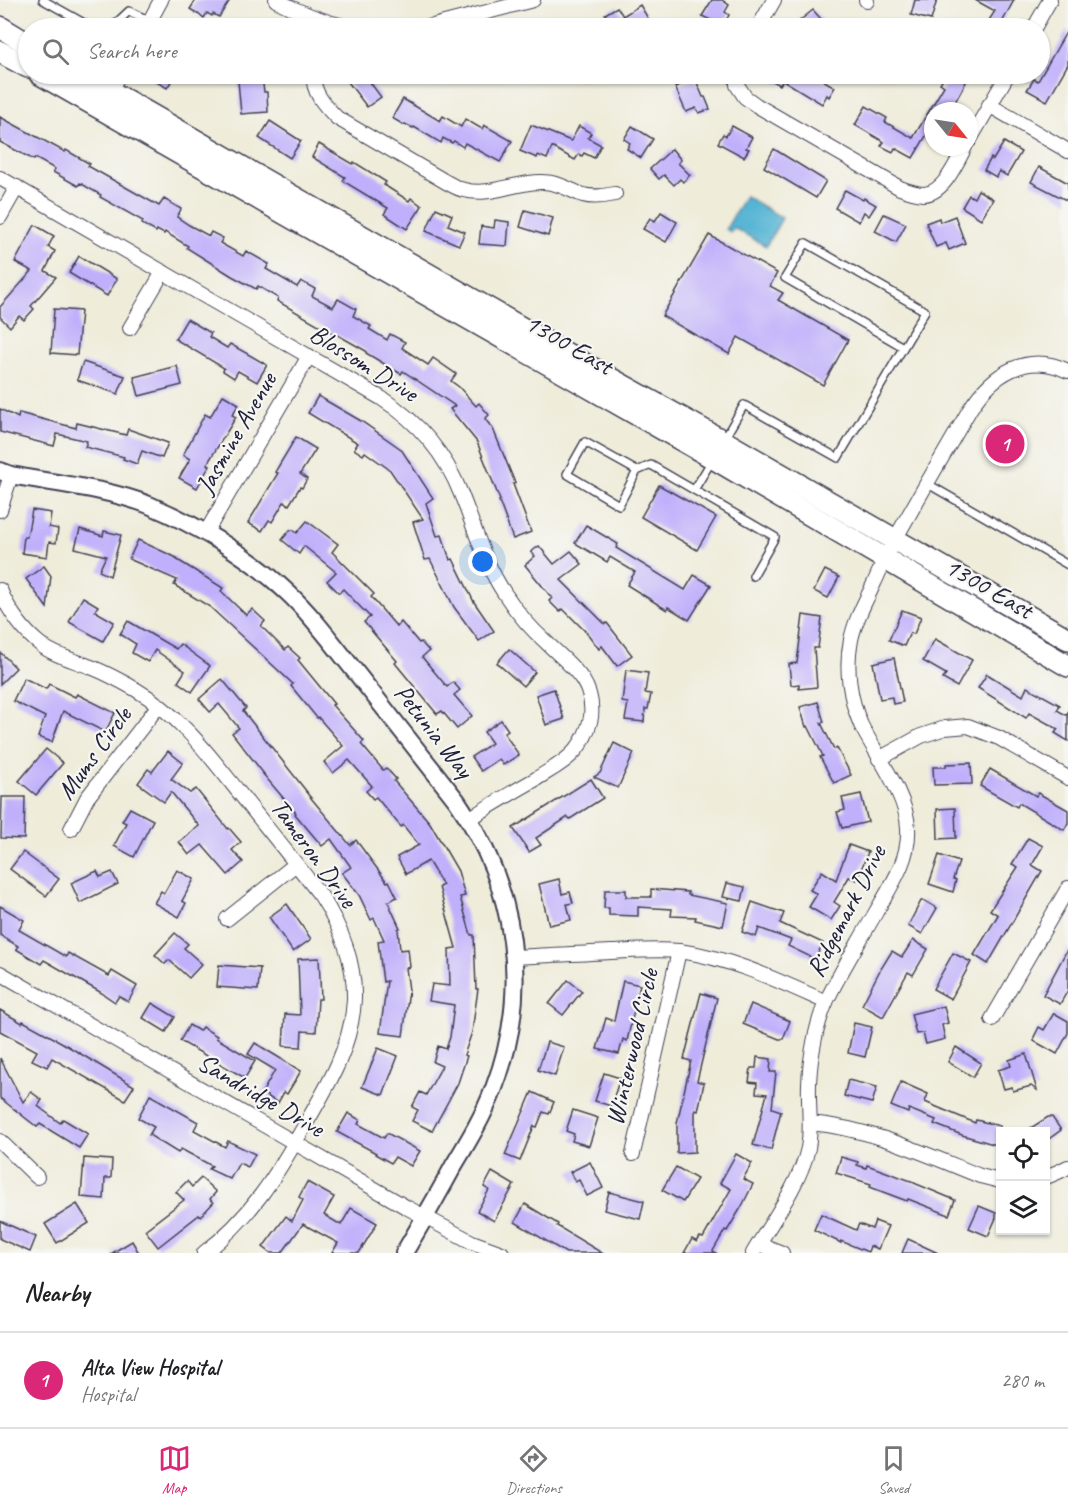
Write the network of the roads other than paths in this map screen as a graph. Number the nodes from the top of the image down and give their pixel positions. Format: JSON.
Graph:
{"nodes":[{"id":1,"x":43,"y":0,"type":"edge"},
{"id":2,"x":161,"y":0,"type":"edge"},
{"id":3,"x":276,"y":0,"type":"edge"},
{"id":4,"x":533,"y":0,"type":"edge"},
{"id":5,"x":774,"y":0,"type":"edge"},
{"id":6,"x":1050,"y":0,"type":"edge"},
{"id":7,"x":75,"y":18,"type":"edge"},
{"id":8,"x":122,"y":18,"type":"edge"},
{"id":9,"x":138,"y":18,"type":"edge"},
{"id":10,"x":152,"y":18,"type":"edge"},
{"id":11,"x":310,"y":18,"type":"edge"},
{"id":12,"x":464,"y":18,"type":"edge"},
{"id":13,"x":764,"y":18,"type":"edge"},
{"id":14,"x":1040,"y":18,"type":"edge"},
{"id":15,"x":0,"y":27,"type":"edge"},
{"id":16,"x":18,"y":38,"type":"edge"},
{"id":17,"x":0,"y":52,"type":"edge"},
{"id":18,"x":18,"y":62,"type":"edge"},
{"id":19,"x":84,"y":84,"type":"edge"},
{"id":20,"x":315,"y":84,"type":"edge"},
{"id":21,"x":739,"y":84,"type":"edge"},
{"id":22,"x":1002,"y":84,"type":"edge"},
{"id":23,"x":110,"y":90,"type":"edge"},
{"id":24,"x":989,"y":105,"type":"junction"},
{"id":25,"x":978,"y":125,"type":"edge"},
{"id":26,"x":1068,"y":151,"type":"edge"},
{"id":27,"x":960,"y":156,"type":"edge"},
{"id":28,"x":0,"y":177,"type":"edge"},
{"id":29,"x":17,"y":187,"type":"junction"},
{"id":30,"x":615,"y":194,"type":"dead end"},
{"id":31,"x":0,"y":217,"type":"edge"},
{"id":32,"x":163,"y":272,"type":"junction"},
{"id":33,"x":130,"y":327,"type":"dead end"},
{"id":34,"x":903,"y":347,"type":"junction"},
{"id":35,"x":309,"y":356,"type":"junction"},
{"id":36,"x":1068,"y":371,"type":"edge"},
{"id":37,"x":718,"y":449,"type":"junction"},
{"id":38,"x":637,"y":471,"type":"junction"},
{"id":39,"x":6,"y":473,"type":"edge"},
{"id":40,"x":928,"y":484,"type":"junction"},
{"id":41,"x":694,"y":490,"type":"junction"},
{"id":42,"x":0,"y":510,"type":"edge"},
{"id":43,"x":206,"y":534,"type":"junction"},
{"id":44,"x":896,"y":540,"type":"junction"},
{"id":45,"x":885,"y":558,"type":"junction"},
{"id":46,"x":1068,"y":565,"type":"edge"},
{"id":47,"x":753,"y":576,"type":"dead end"},
{"id":48,"x":0,"y":590,"type":"edge"},
{"id":49,"x":1068,"y":639,"type":"edge"},
{"id":50,"x":1068,"y":666,"type":"edge"},
{"id":51,"x":159,"y":705,"type":"junction"},
{"id":52,"x":879,"y":759,"type":"junction"},
{"id":53,"x":1068,"y":778,"type":"edge"},
{"id":54,"x":469,"y":819,"type":"junction"},
{"id":55,"x":71,"y":829,"type":"dead end"},
{"id":56,"x":296,"y":864,"type":"junction"},
{"id":57,"x":1068,"y":888,"type":"edge"},
{"id":58,"x":227,"y":920,"type":"dead end"},
{"id":59,"x":679,"y":951,"type":"junction"},
{"id":60,"x":514,"y":957,"type":"junction"},
{"id":61,"x":0,"y":973,"type":"edge"},
{"id":62,"x":826,"y":1002,"type":"junction"},
{"id":63,"x":992,"y":1019,"type":"dead end"},
{"id":64,"x":810,"y":1123,"type":"junction"},
{"id":65,"x":0,"y":1141,"type":"edge"},
{"id":66,"x":295,"y":1142,"type":"junction"},
{"id":67,"x":633,"y":1154,"type":"dead end"},
{"id":68,"x":1068,"y":1167,"type":"edge"},
{"id":69,"x":1050,"y":1175,"type":"edge"},
{"id":70,"x":38,"y":1177,"type":"dead end"},
{"id":71,"x":996,"y":1180,"type":"edge"},
{"id":72,"x":425,"y":1217,"type":"junction"},
{"id":73,"x":756,"y":1248,"type":"edge"},
{"id":74,"x":204,"y":1253,"type":"edge"},
{"id":75,"x":404,"y":1253,"type":"edge"},
{"id":76,"x":502,"y":1253,"type":"edge"},
{"id":77,"x":782,"y":1253,"type":"edge"}],
"edges":[{"from":1,"to":7,"type":"lane"},
{"from":2,"to":10,"type":"street"},
{"from":3,"to":11,"type":"street"},
{"from":4,"to":12,"type":"street"},
{"from":5,"to":13,"type":"street"},
{"from":6,"to":14,"type":"street"},
{"from":8,"to":9,"type":"lane"},
{"from":15,"to":16,"type":"main road"},
{"from":17,"to":18,"type":"main road"},
{"from":19,"to":23,"type":"main road","name":"1300 East"},
{"from":20,"to":30,"type":"street"},
{"from":21,"to":27,"type":"street"},
{"from":22,"to":24,"type":"street"},
{"from":23,"to":37,"type":"main road","name":"1300 East"},
{"from":24,"to":25,"type":"street"},
{"from":24,"to":26,"type":"street"},
{"from":28,"to":29,"type":"street","name":"Blossom Drive"},
{"from":29,"to":31,"type":"street"},
{"from":29,"to":32,"type":"street","name":"Blossom Drive"},
{"from":32,"to":33,"type":"street"},
{"from":32,"to":35,"type":"street","name":"Blossom Drive"},
{"from":34,"to":34,"type":"lane"},
{"from":34,"to":37,"type":"lane"},
{"from":35,"to":43,"type":"street","name":"Jasmine Avenue"},
{"from":35,"to":54,"type":"street","name":"Blossom Drive"},
{"from":36,"to":40,"type":"street","name":"Ridgemark Drive"},
{"from":37,"to":41,"type":"lane"},
{"from":37,"to":44,"type":"main road","name":"1300 East"},
{"from":37,"to":45,"type":"main road","name":"1300 East"},
{"from":38,"to":38,"type":"lane"},
{"from":38,"to":41,"type":"lane"},
{"from":39,"to":42,"type":"street"},
{"from":39,"to":43,"type":"street","name":"Petunia Way"},
{"from":40,"to":44,"type":"street","name":"Ridgemark Drive"},
{"from":40,"to":46,"type":"lane"},
{"from":41,"to":47,"type":"lane"},
{"from":43,"to":54,"type":"street","name":"Petunia Way"},
{"from":44,"to":45,"type":"street","name":"Ridgemark Drive"},
{"from":44,"to":49,"type":"main road","name":"1300 East"},
{"from":45,"to":50,"type":"main road","name":"1300 East"},
{"from":45,"to":52,"type":"street","name":"Ridgemark Drive"},
{"from":48,"to":51,"type":"street","name":"Tameron Drive"},
{"from":51,"to":55,"type":"street","name":"Mums Circle"},
{"from":51,"to":56,"type":"street","name":"Tameron Drive"},
{"from":52,"to":53,"type":"street"},
{"from":52,"to":62,"type":"street","name":"Ridgemark Drive"},
{"from":54,"to":60,"type":"street","name":"Petunia Way"},
{"from":56,"to":58,"type":"street"},
{"from":56,"to":66,"type":"street","name":"Tameron Drive"},
{"from":57,"to":63,"type":"street"},
{"from":59,"to":60,"type":"street"},
{"from":59,"to":62,"type":"street"},
{"from":59,"to":67,"type":"street","name":"Winterwood Circle"},
{"from":60,"to":72,"type":"street","name":"Petunia Way"},
{"from":61,"to":66,"type":"street","name":"Sandridge Drive"},
{"from":62,"to":64,"type":"street","name":"Ridgemark Drive"},
{"from":64,"to":71,"type":"street"},
{"from":64,"to":73,"type":"street","name":"Ridgemark Drive"},
{"from":65,"to":70,"type":"street"},
{"from":66,"to":72,"type":"street","name":"Sandridge Drive"},
{"from":66,"to":74,"type":"street","name":"Tameron Drive"},
{"from":68,"to":69,"type":"street"},
{"from":72,"to":75,"type":"street","name":"Petunia Way"},
{"from":72,"to":76,"type":"street","name":"Sandridge Drive"},
{"from":73,"to":77,"type":"street"}]}
